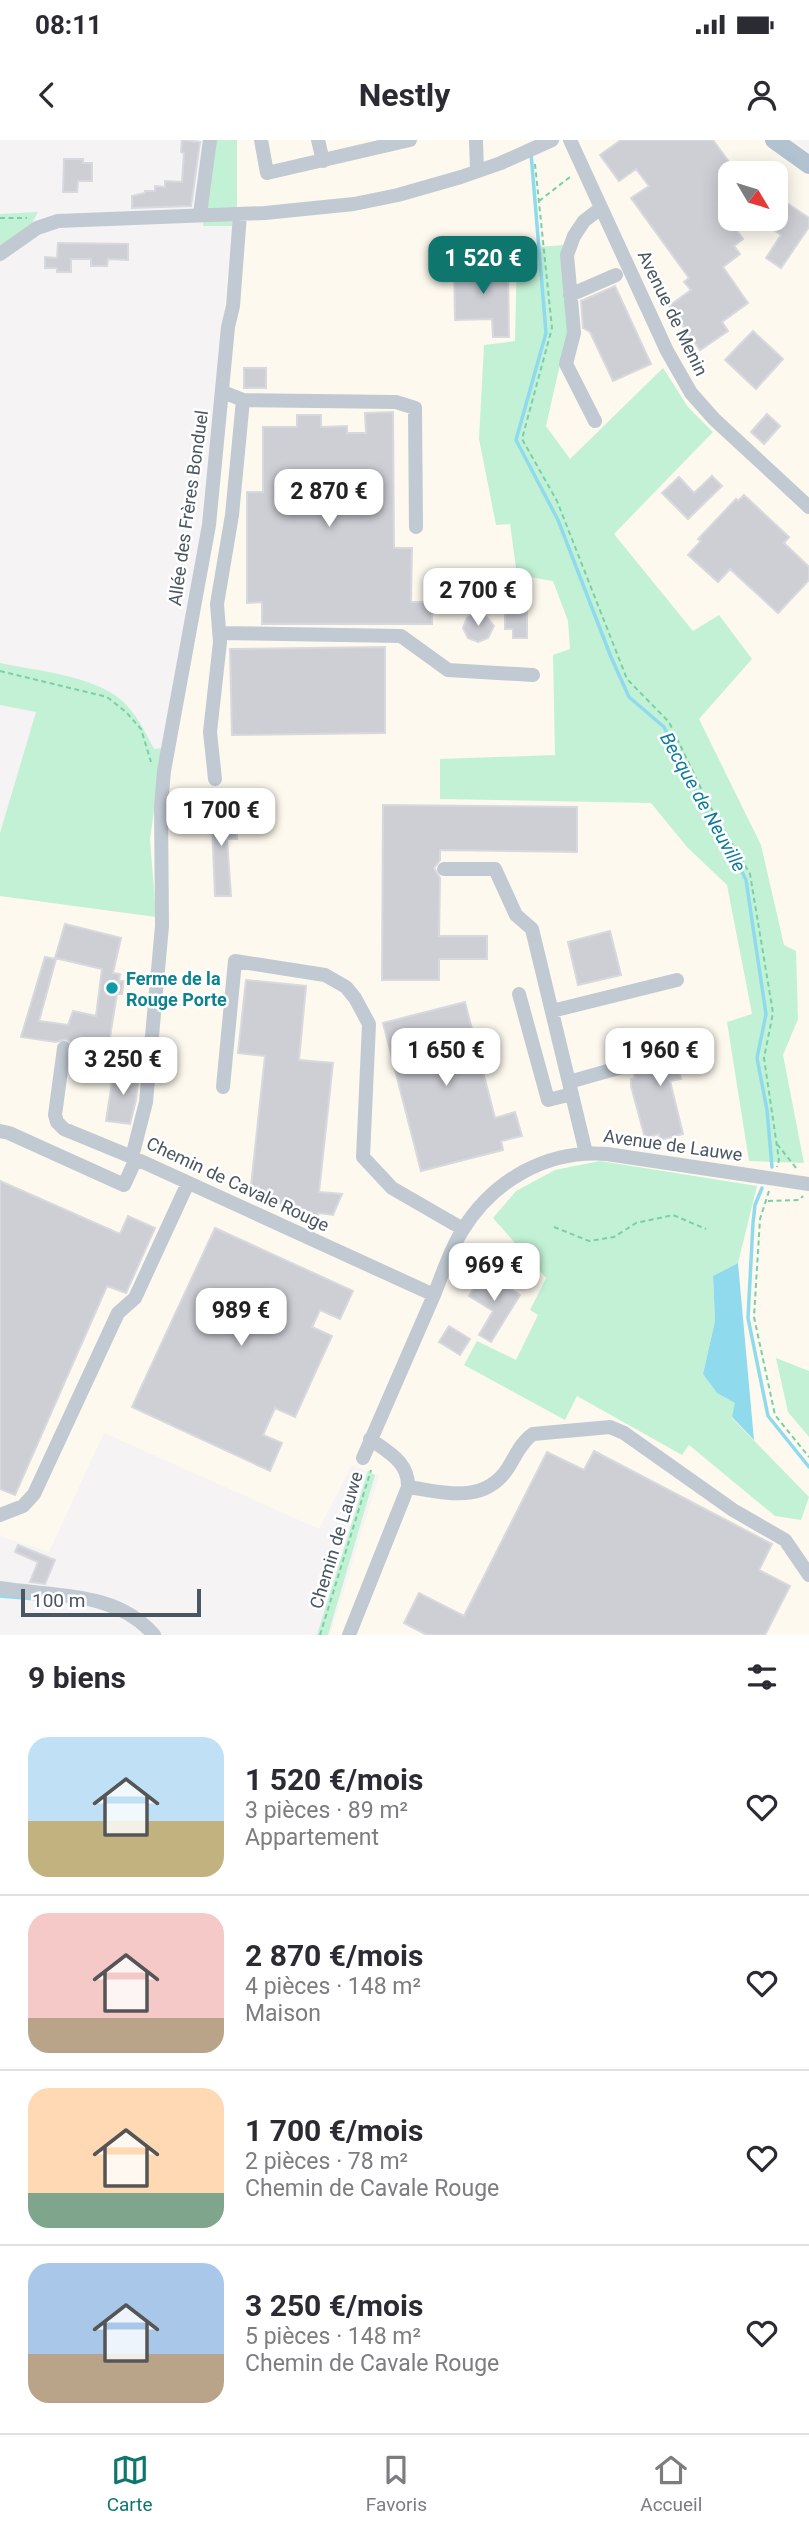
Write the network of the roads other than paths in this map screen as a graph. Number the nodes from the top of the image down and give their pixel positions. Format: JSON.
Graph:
{"nodes":[{"id":1,"x":210,"y":140,"type":"edge"},
{"id":2,"x":261,"y":140,"type":"edge"},
{"id":3,"x":318,"y":140,"type":"edge"},
{"id":4,"x":411,"y":140,"type":"edge"},
{"id":5,"x":476,"y":140,"type":"edge"},
{"id":6,"x":570,"y":140,"type":"edge"},
{"id":7,"x":774,"y":140,"type":"edge"},
{"id":8,"x":793,"y":140,"type":"edge"},
{"id":9,"x":549,"y":141,"type":"edge"},
{"id":10,"x":809,"y":152,"type":"edge"},
{"id":11,"x":323,"y":162,"type":"junction"},
{"id":12,"x":809,"y":165,"type":"edge"},
{"id":13,"x":477,"y":172,"type":"junction"},
{"id":14,"x":601,"y":208,"type":"junction"},
{"id":15,"x":200,"y":214,"type":"junction"},
{"id":16,"x":240,"y":214,"type":"junction"},
{"id":17,"x":0,"y":254,"type":"edge"},
{"id":18,"x":616,"y":275,"type":"dead end"},
{"id":19,"x":570,"y":295,"type":"junction"},
{"id":20,"x":223,"y":392,"type":"junction"},
{"id":21,"x":243,"y":400,"type":"junction"},
{"id":22,"x":594,"y":421,"type":"dead end"},
{"id":23,"x":809,"y":507,"type":"edge"},
{"id":24,"x":416,"y":527,"type":"dead end"},
{"id":25,"x":219,"y":633,"type":"junction"},
{"id":26,"x":533,"y":675,"type":"dead end"},
{"id":27,"x":215,"y":779,"type":"dead end"},
{"id":28,"x":161,"y":806,"type":"joint"},
{"id":29,"x":444,"y":869,"type":"dead end"},
{"id":30,"x":677,"y":979,"type":"dead end"},
{"id":31,"x":519,"y":995,"type":"dead end"},
{"id":32,"x":552,"y":1011,"type":"junction"},
{"id":33,"x":64,"y":1048,"type":"dead end"},
{"id":34,"x":629,"y":1065,"type":"dead end"},
{"id":35,"x":223,"y":1087,"type":"dead end"},
{"id":36,"x":570,"y":1088,"type":"junction"},
{"id":37,"x":0,"y":1131,"type":"edge"},
{"id":38,"x":586,"y":1153,"type":"junction"},
{"id":39,"x":134,"y":1158,"type":"junction"},
{"id":40,"x":188,"y":1183,"type":"junction"},
{"id":41,"x":806,"y":1186,"type":"edge"},
{"id":42,"x":463,"y":1229,"type":"junction"},
{"id":43,"x":434,"y":1295,"type":"junction"},
{"id":44,"x":370,"y":1440,"type":"junction"},
{"id":45,"x":363,"y":1458,"type":"road end"},
{"id":46,"x":408,"y":1486,"type":"junction"},
{"id":47,"x":0,"y":1515,"type":"edge"},
{"id":48,"x":809,"y":1575,"type":"edge"},
{"id":49,"x":0,"y":1588,"type":"edge"},
{"id":50,"x":154,"y":1635,"type":"edge"},
{"id":51,"x":349,"y":1635,"type":"edge"}],
"edges":[{"from":1,"to":15,"type":"street"},
{"from":2,"to":11,"type":"street"},
{"from":3,"to":11,"type":"street"},
{"from":4,"to":11,"type":"street"},
{"from":5,"to":13,"type":"street"},
{"from":6,"to":14,"type":"street","name":"Avenue de Menin"},
{"from":7,"to":12,"type":"main road"},
{"from":8,"to":10,"type":"main road"},
{"from":9,"to":13,"type":"street"},
{"from":13,"to":16,"type":"street"},
{"from":14,"to":19,"type":"street"},
{"from":14,"to":23,"type":"street","name":"Avenue de Menin"},
{"from":15,"to":16,"type":"street"},
{"from":15,"to":17,"type":"street"},
{"from":16,"to":20,"type":"street","name":"Allée des Frères Bonduel"},
{"from":18,"to":19,"type":"street"},
{"from":19,"to":22,"type":"street"},
{"from":20,"to":21,"type":"street"},
{"from":20,"to":28,"type":"street","name":"Allée des Frères Bonduel"},
{"from":21,"to":24,"type":"street"},
{"from":21,"to":25,"type":"street"},
{"from":25,"to":26,"type":"street"},
{"from":25,"to":27,"type":"street"},
{"from":28,"to":39,"type":"street","name":"Chemin de Cavale Rouge"},
{"from":29,"to":32,"type":"street"},
{"from":30,"to":32,"type":"street"},
{"from":31,"to":36,"type":"street"},
{"from":32,"to":36,"type":"street"},
{"from":33,"to":39,"type":"street"},
{"from":34,"to":36,"type":"street"},
{"from":35,"to":42,"type":"street"},
{"from":36,"to":38,"type":"street"},
{"from":37,"to":39,"type":"street"},
{"from":38,"to":41,"type":"street","name":"Avenue de Lauwe"},
{"from":38,"to":42,"type":"street","name":"Avenue de Lauwe"},
{"from":39,"to":40,"type":"street","name":"Chemin de Cavale Rouge"},
{"from":40,"to":43,"type":"street","name":"Chemin de Cavale Rouge"},
{"from":40,"to":47,"type":"street"},
{"from":42,"to":43,"type":"street","name":"Avenue de Lauwe"},
{"from":43,"to":44,"type":"street"},
{"from":44,"to":45,"type":"street"},
{"from":44,"to":46,"type":"street"},
{"from":46,"to":48,"type":"street"},
{"from":46,"to":51,"type":"street"},
{"from":49,"to":50,"type":"street"}]}
